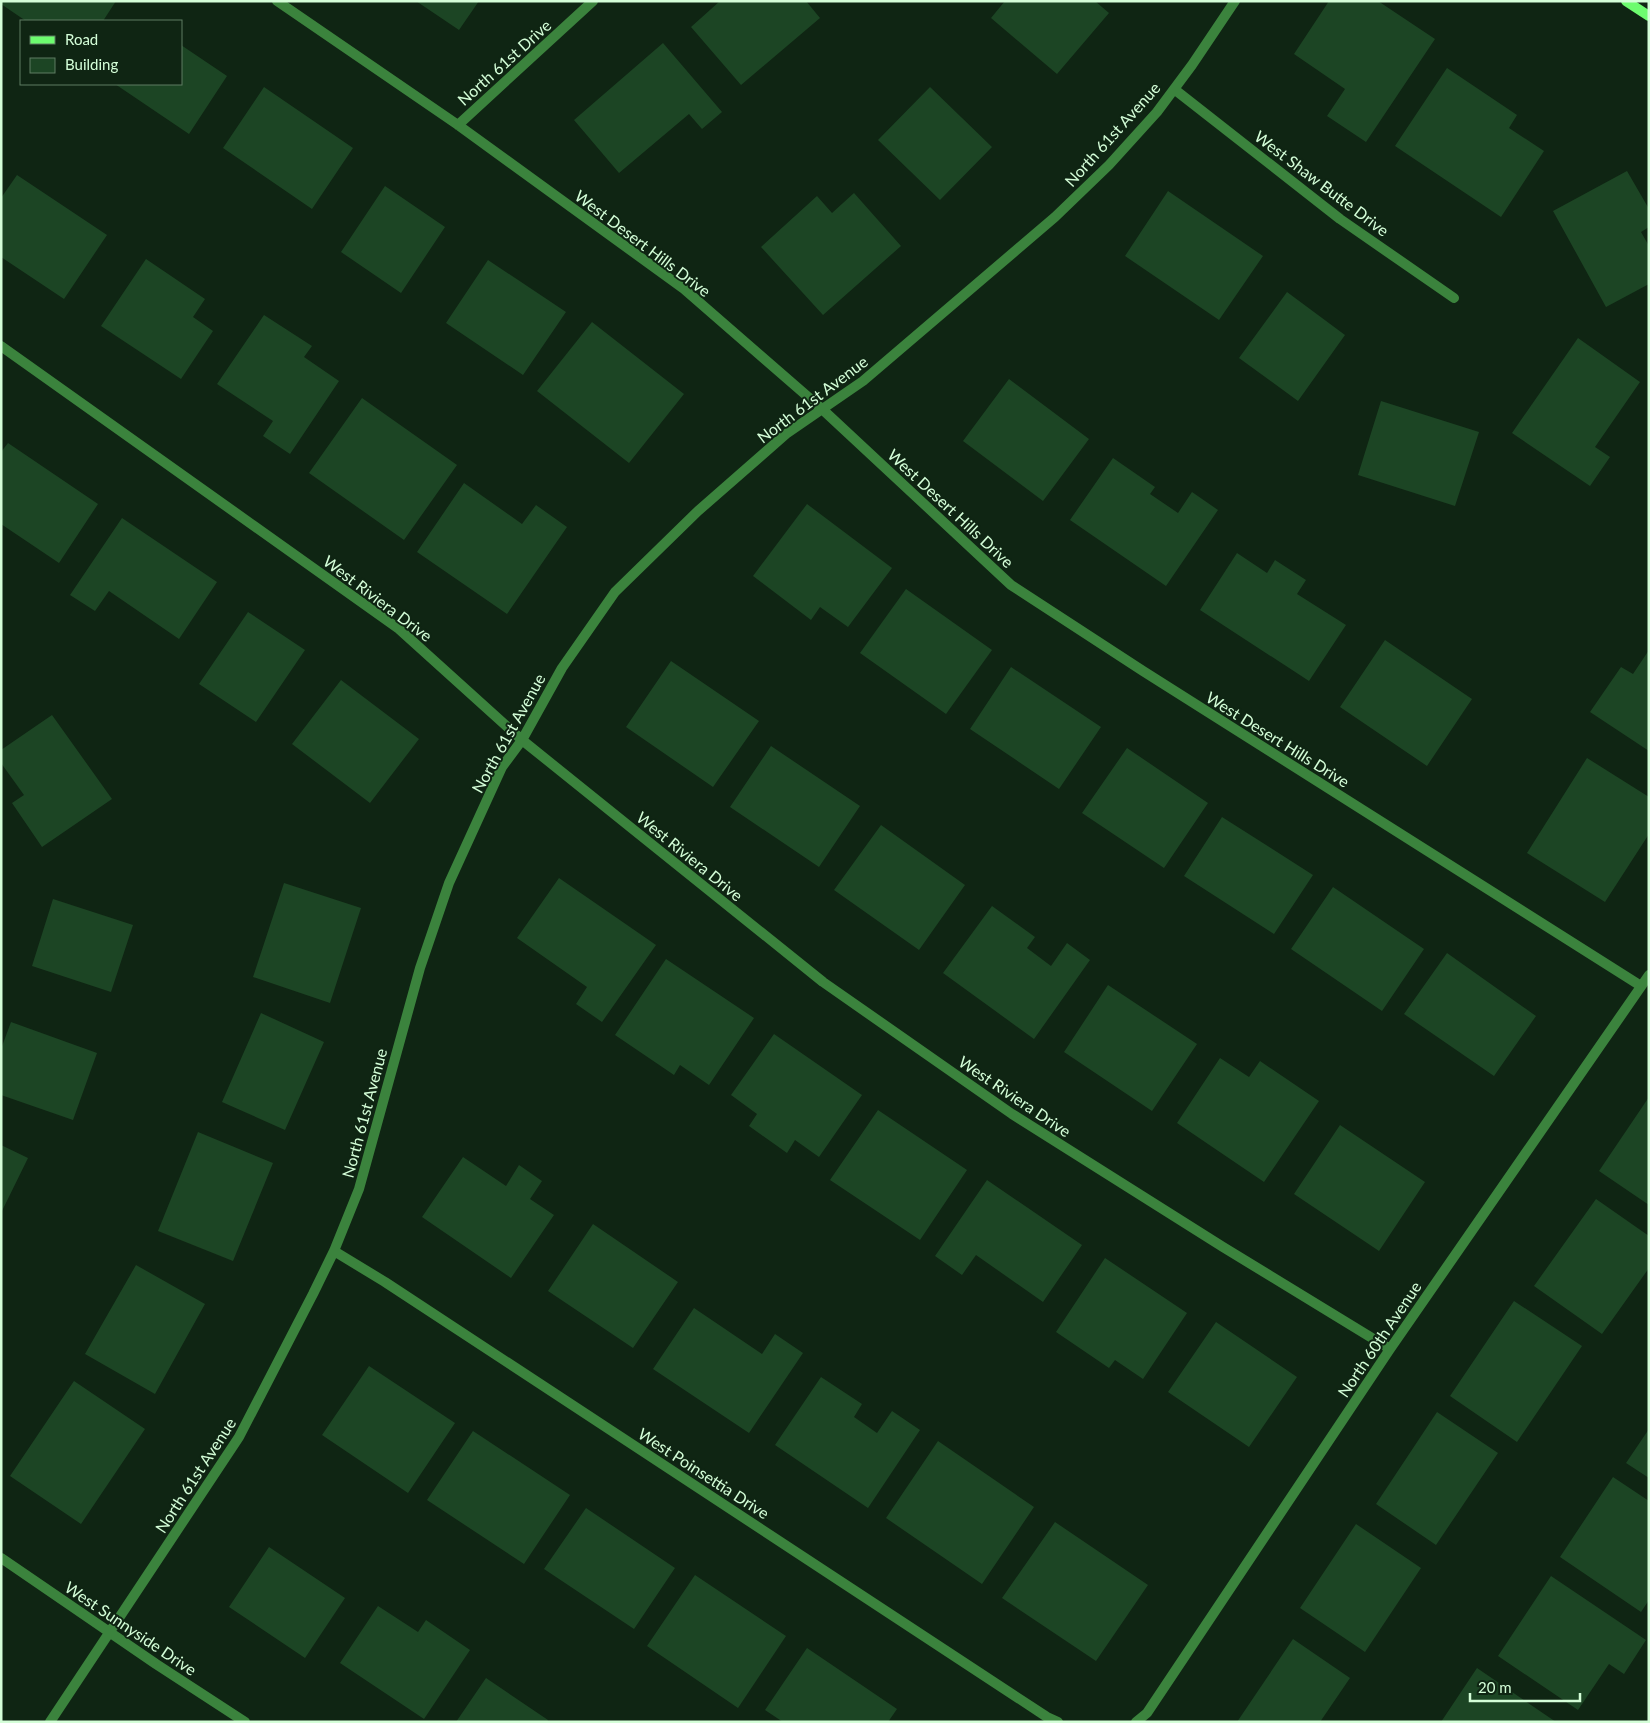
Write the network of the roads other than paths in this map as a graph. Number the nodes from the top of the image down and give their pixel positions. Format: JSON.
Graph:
{"nodes":[{"id":1,"x":277,"y":1,"type":"edge"},
{"id":2,"x":593,"y":1,"type":"edge"},
{"id":3,"x":1235,"y":1,"type":"edge"},
{"id":4,"x":1626,"y":1,"type":"edge"},
{"id":5,"x":1649,"y":16,"type":"edge"},
{"id":6,"x":1174,"y":88,"type":"junction"},
{"id":7,"x":458,"y":124,"type":"junction"},
{"id":8,"x":1454,"y":298,"type":"dead end"},
{"id":9,"x":1,"y":346,"type":"edge"},
{"id":10,"x":822,"y":409,"type":"junction"},
{"id":11,"x":522,"y":740,"type":"junction"},
{"id":12,"x":1649,"y":974,"type":"edge"},
{"id":13,"x":1641,"y":986,"type":"junction"},
{"id":14,"x":334,"y":1251,"type":"junction"},
{"id":15,"x":1390,"y":1348,"type":"junction"},
{"id":16,"x":1,"y":1558,"type":"edge"},
{"id":17,"x":110,"y":1633,"type":"junction"},
{"id":18,"x":50,"y":1722,"type":"edge"},
{"id":19,"x":245,"y":1722,"type":"edge"},
{"id":20,"x":1058,"y":1722,"type":"edge"},
{"id":21,"x":1136,"y":1722,"type":"edge"}],
"edges":[{"from":1,"to":7,"type":"street","name":"West Desert Hills Drive"},
{"from":2,"to":7,"type":"street","name":"North 61st Drive"},
{"from":3,"to":6,"type":"street","name":"North 61st Avenue"},
{"from":4,"to":5,"type":"main road"},
{"from":6,"to":8,"type":"street","name":"West Shaw Butte Drive"},
{"from":6,"to":10,"type":"street","name":"North 61st Avenue"},
{"from":7,"to":10,"type":"street","name":"West Desert Hills Drive"},
{"from":9,"to":11,"type":"street","name":"West Riviera Drive"},
{"from":10,"to":11,"type":"street","name":"North 61st Avenue"},
{"from":10,"to":13,"type":"street","name":"West Desert Hills Drive"},
{"from":11,"to":14,"type":"street","name":"North 61st Avenue"},
{"from":11,"to":15,"type":"street","name":"West Riviera Drive"},
{"from":12,"to":13,"type":"street","name":"North 60th Avenue"},
{"from":13,"to":15,"type":"street","name":"North 60th Avenue"},
{"from":14,"to":17,"type":"street","name":"North 61st Avenue"},
{"from":14,"to":20,"type":"street","name":"West Poinsettia Drive"},
{"from":15,"to":21,"type":"street","name":"North 60th Avenue"},
{"from":16,"to":17,"type":"street","name":"West Sunnyside Drive"},
{"from":17,"to":18,"type":"street","name":"North 61st Avenue"},
{"from":17,"to":19,"type":"street","name":"West Sunnyside Drive"}]}
